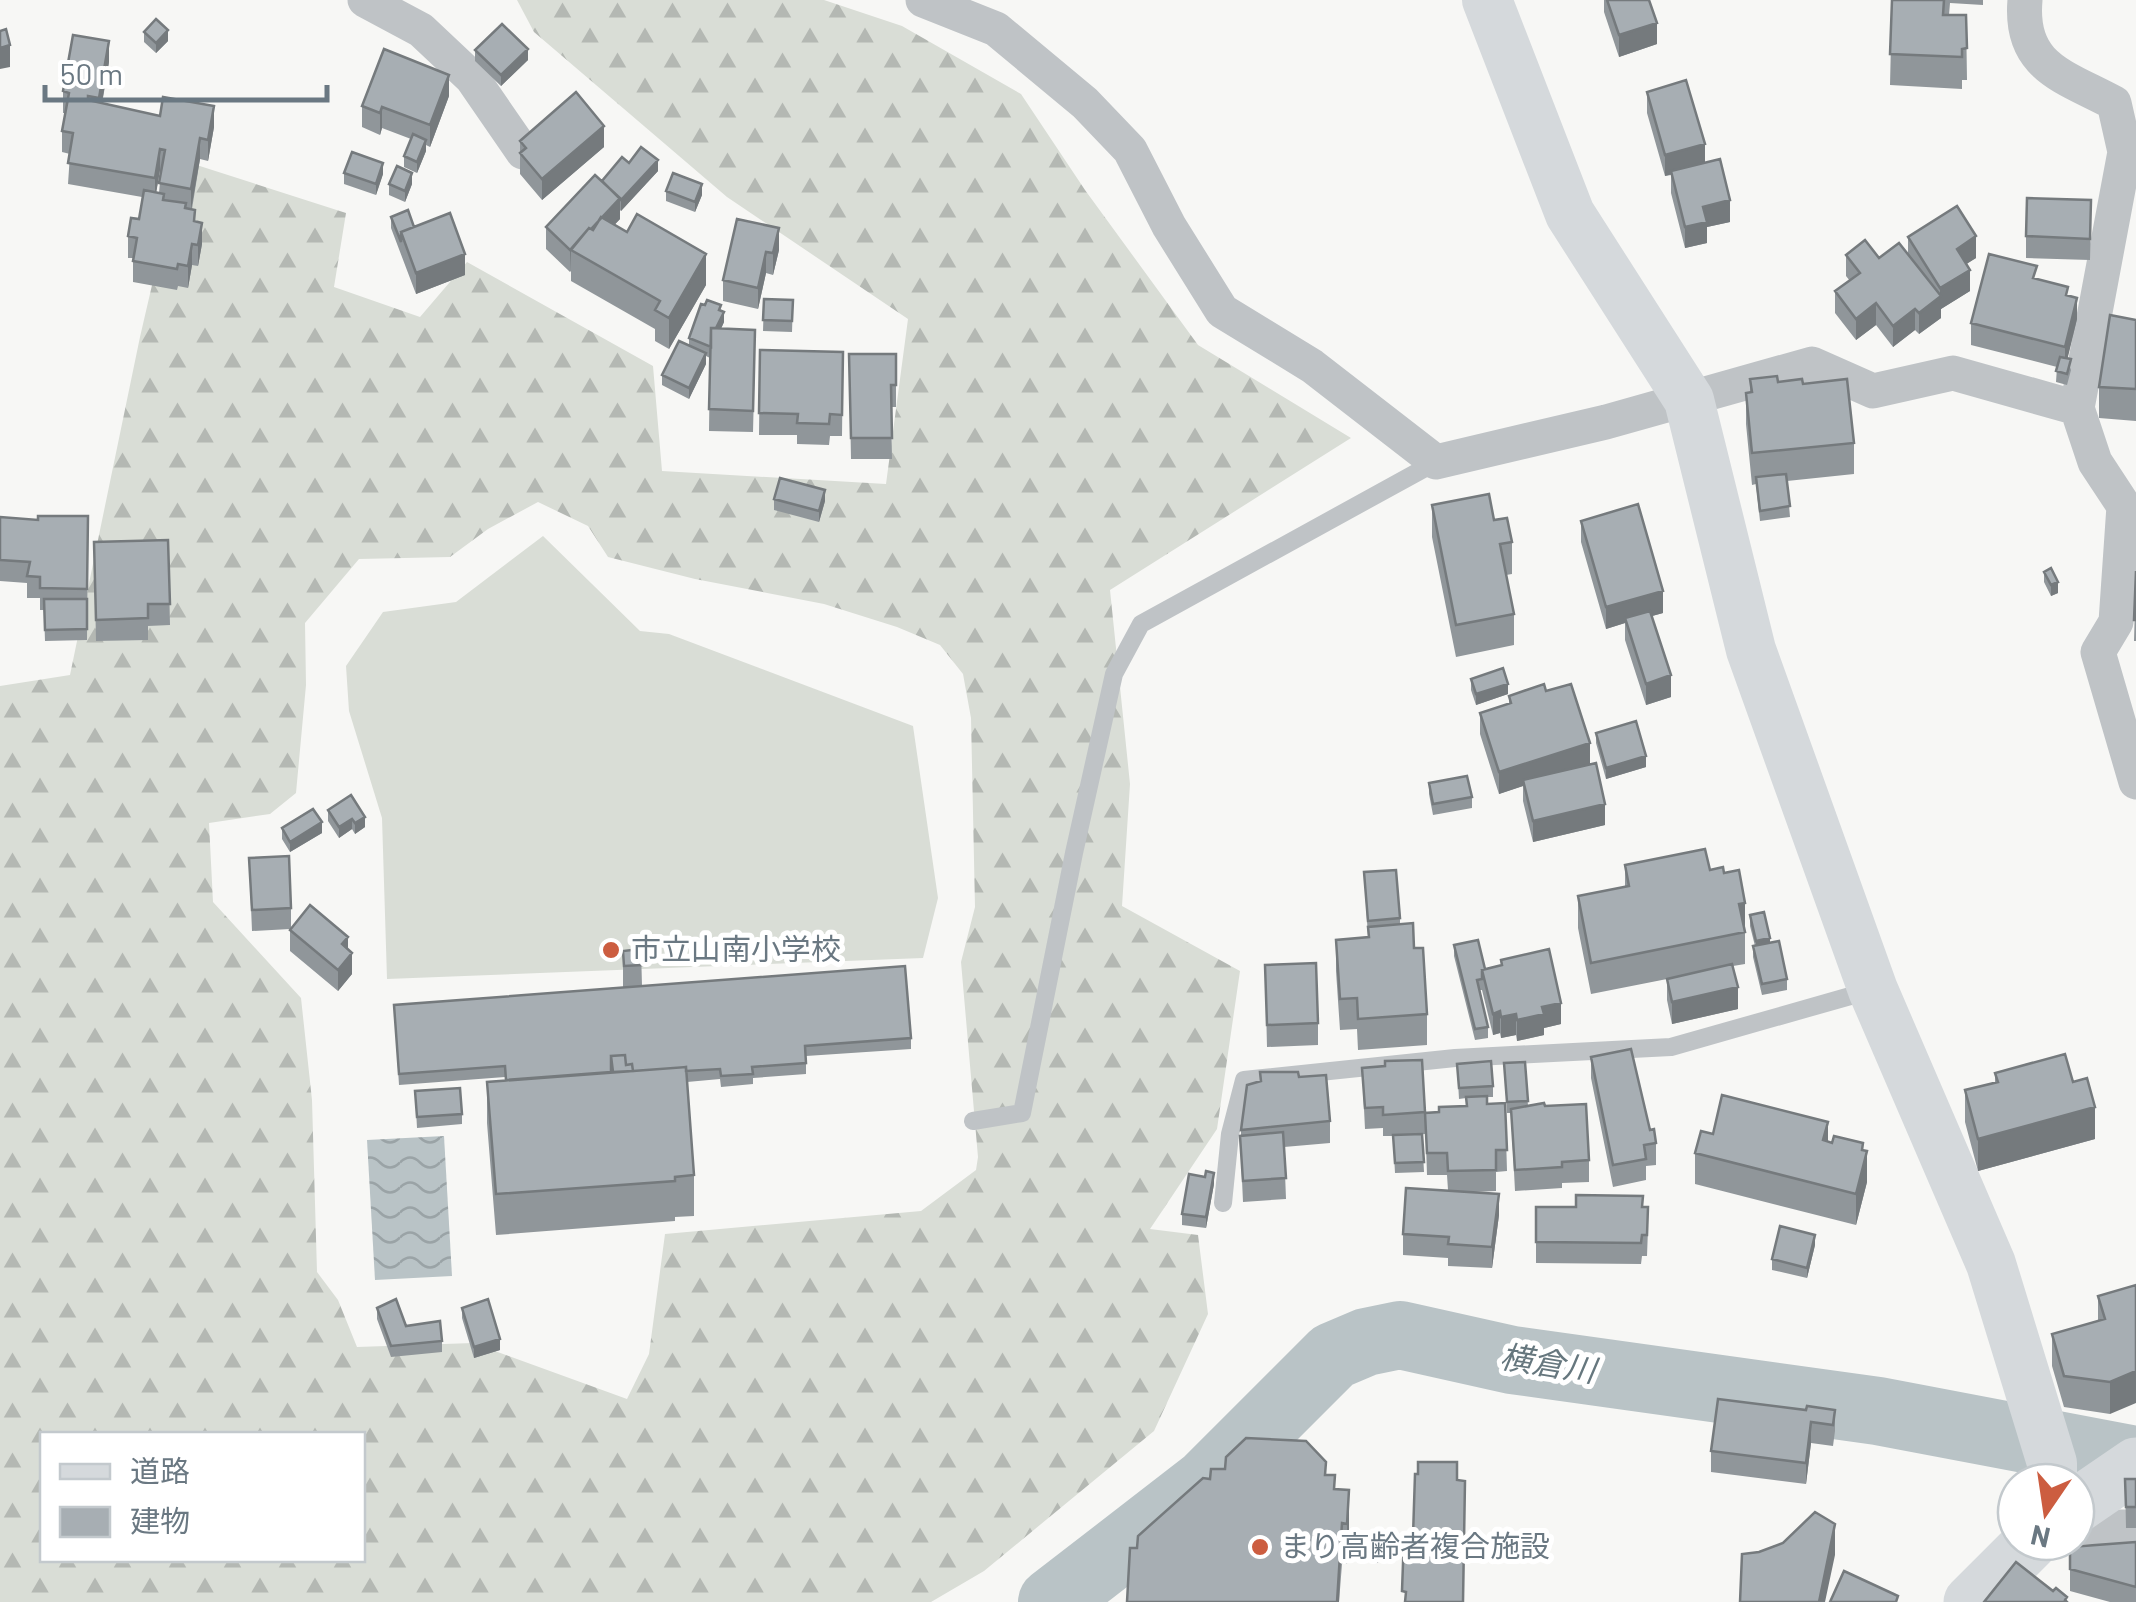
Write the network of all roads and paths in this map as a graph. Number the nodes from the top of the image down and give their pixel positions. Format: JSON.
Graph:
{"nodes":[{"id":1,"x":365,"y":0,"type":"edge"},
{"id":2,"x":923,"y":0,"type":"edge"},
{"id":3,"x":1487,"y":0,"type":"edge"},
{"id":4,"x":2025,"y":0,"type":"edge"},
{"id":5,"x":523,"y":152,"type":"edge"},
{"id":6,"x":1689,"y":400,"type":"junction"},
{"id":7,"x":2077,"y":408,"type":"junction"},
{"id":8,"x":1436,"y":462,"type":"junction"},
{"id":9,"x":2130,"y":508,"type":"edge"},
{"id":10,"x":2136,"y":782,"type":"edge"},
{"id":11,"x":1873,"y":990,"type":"junction"},
{"id":12,"x":974,"y":1121,"type":"dead end"},
{"id":13,"x":1223,"y":1203,"type":"dead end"},
{"id":14,"x":2073,"y":1462,"type":"edge"},
{"id":15,"x":2011,"y":1562,"type":"edge"},
{"id":16,"x":1971,"y":1602,"type":"edge"}],
"edges":[{"from":1,"to":5,"type":"street"},
{"from":2,"to":8,"type":"street"},
{"from":3,"to":6,"type":"street"},
{"from":4,"to":7,"type":"street"},
{"from":6,"to":7,"type":"street"},
{"from":6,"to":8,"type":"street"},
{"from":6,"to":11,"type":"street"},
{"from":7,"to":9,"type":"street"},
{"from":8,"to":12,"type":"lane"},
{"from":9,"to":10,"type":"street"},
{"from":11,"to":13,"type":"lane"},
{"from":11,"to":14,"type":"street"},
{"from":15,"to":16,"type":"main road"}]}
